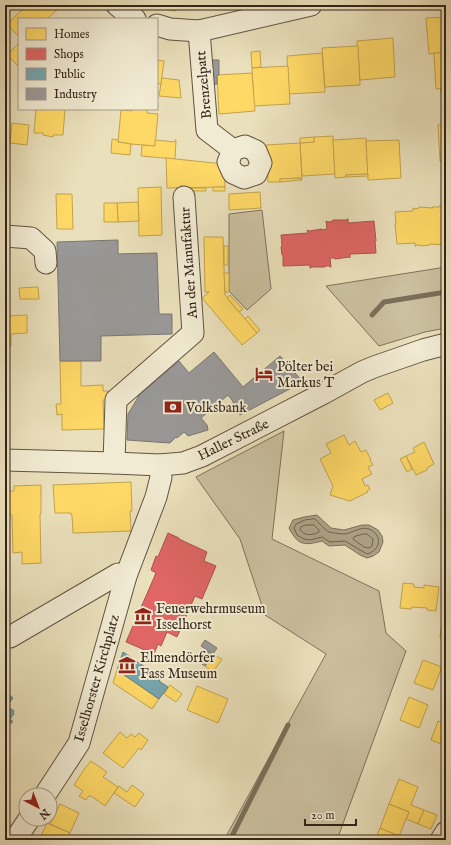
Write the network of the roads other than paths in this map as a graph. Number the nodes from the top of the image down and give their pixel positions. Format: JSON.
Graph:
{"nodes":[{"id":1,"x":117,"y":5,"type":"edge"},
{"id":2,"x":311,"y":5,"type":"edge"},
{"id":3,"x":133,"y":18,"type":"edge"},
{"id":4,"x":158,"y":25,"type":"edge"},
{"id":5,"x":199,"y":31,"type":"junction"},
{"id":6,"x":233,"y":150,"type":"dead end"},
{"id":7,"x":184,"y":197,"type":"dead end"},
{"id":8,"x":5,"y":236,"type":"edge"},
{"id":9,"x":46,"y":263,"type":"dead end"},
{"id":10,"x":446,"y":344,"type":"edge"},
{"id":11,"x":5,"y":460,"type":"edge"},
{"id":12,"x":114,"y":463,"type":"junction"},
{"id":13,"x":160,"y":465,"type":"junction"},
{"id":14,"x":126,"y":576,"type":"junction"},
{"id":15,"x":5,"y":637,"type":"edge"},
{"id":16,"x":50,"y":787,"type":"edge"},
{"id":17,"x":24,"y":827,"type":"edge"},
{"id":18,"x":446,"y":832,"type":"edge"},
{"id":19,"x":15,"y":840,"type":"edge"},
{"id":20,"x":441,"y":840,"type":"edge"}],
"edges":[{"from":1,"to":3,"type":"street"},
{"from":2,"to":5,"type":"street"},
{"from":4,"to":5,"type":"street"},
{"from":5,"to":6,"type":"street","name":"Brenzelpatt"},
{"from":7,"to":12,"type":"street","name":"An der Manufaktur"},
{"from":8,"to":9,"type":"street"},
{"from":10,"to":13,"type":"street","name":"Haller Straße"},
{"from":11,"to":12,"type":"street","name":"Haller Straße"},
{"from":12,"to":13,"type":"street","name":"Haller Straße"},
{"from":13,"to":14,"type":"street","name":"Isselhorster Kirchplatz"},
{"from":14,"to":15,"type":"street"},
{"from":14,"to":16,"type":"street","name":"Isselhorster Kirchplatz"},
{"from":17,"to":19,"type":"street"},
{"from":18,"to":20,"type":"street"}]}
